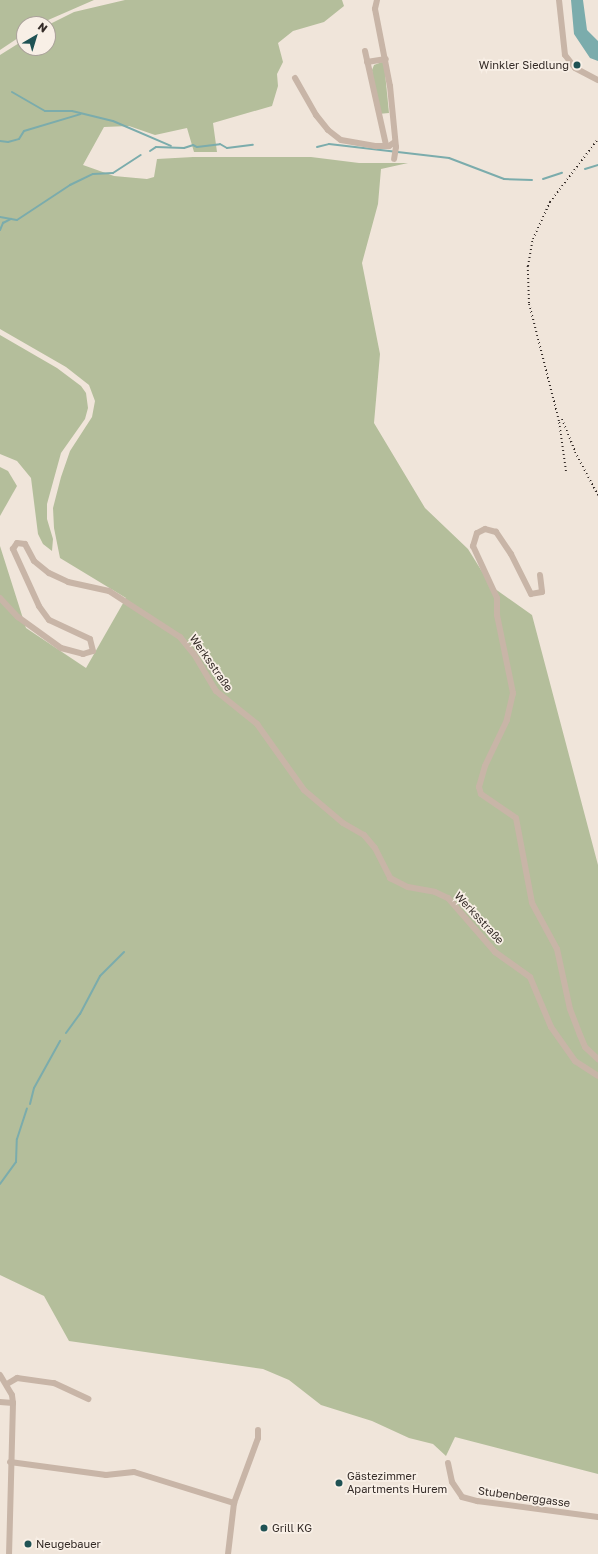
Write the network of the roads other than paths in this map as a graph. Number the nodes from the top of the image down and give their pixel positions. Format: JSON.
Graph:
{"nodes":[{"id":1,"x":377,"y":0,"type":"edge"},
{"id":2,"x":559,"y":0,"type":"edge"},
{"id":3,"x":365,"y":51,"type":"dead end"},
{"id":4,"x":386,"y":59,"type":"junction"},
{"id":5,"x":367,"y":62,"type":"junction"},
{"id":6,"x":295,"y":78,"type":"dead end"},
{"id":7,"x":598,"y":80,"type":"edge"},
{"id":8,"x":395,"y":144,"type":"junction"},
{"id":9,"x":386,"y":145,"type":"junction"},
{"id":10,"x":395,"y":156,"type":"dead end"},
{"id":11,"x":540,"y":575,"type":"dead end"},
{"id":12,"x":0,"y":598,"type":"edge"},
{"id":13,"x":598,"y":1059,"type":"edge"},
{"id":14,"x":598,"y":1076,"type":"edge"},
{"id":15,"x":0,"y":1375,"type":"edge"},
{"id":16,"x":7,"y":1384,"type":"junction"},
{"id":17,"x":88,"y":1399,"type":"dead end"},
{"id":18,"x":0,"y":1402,"type":"edge"},
{"id":19,"x":13,"y":1403,"type":"junction"},
{"id":20,"x":258,"y":1430,"type":"dead end"},
{"id":21,"x":10,"y":1462,"type":"junction"},
{"id":22,"x":448,"y":1462,"type":"dead end"},
{"id":23,"x":234,"y":1503,"type":"junction"},
{"id":24,"x":598,"y":1517,"type":"edge"},
{"id":25,"x":9,"y":1554,"type":"edge"},
{"id":26,"x":228,"y":1554,"type":"edge"}],
"edges":[{"from":1,"to":4,"type":"street"},
{"from":2,"to":7,"type":"street"},
{"from":3,"to":5,"type":"street"},
{"from":4,"to":5,"type":"street"},
{"from":4,"to":8,"type":"street"},
{"from":5,"to":9,"type":"street"},
{"from":6,"to":9,"type":"street"},
{"from":8,"to":9,"type":"street"},
{"from":8,"to":10,"type":"street"},
{"from":11,"to":13,"type":"street"},
{"from":12,"to":14,"type":"street","name":"Werksstraße"},
{"from":15,"to":16,"type":"street"},
{"from":16,"to":17,"type":"street"},
{"from":16,"to":19,"type":"street"},
{"from":18,"to":19,"type":"street"},
{"from":19,"to":21,"type":"street"},
{"from":20,"to":23,"type":"street"},
{"from":21,"to":23,"type":"street"},
{"from":21,"to":25,"type":"street"},
{"from":22,"to":24,"type":"street","name":"Stubenberggasse"},
{"from":23,"to":26,"type":"street"}]}
